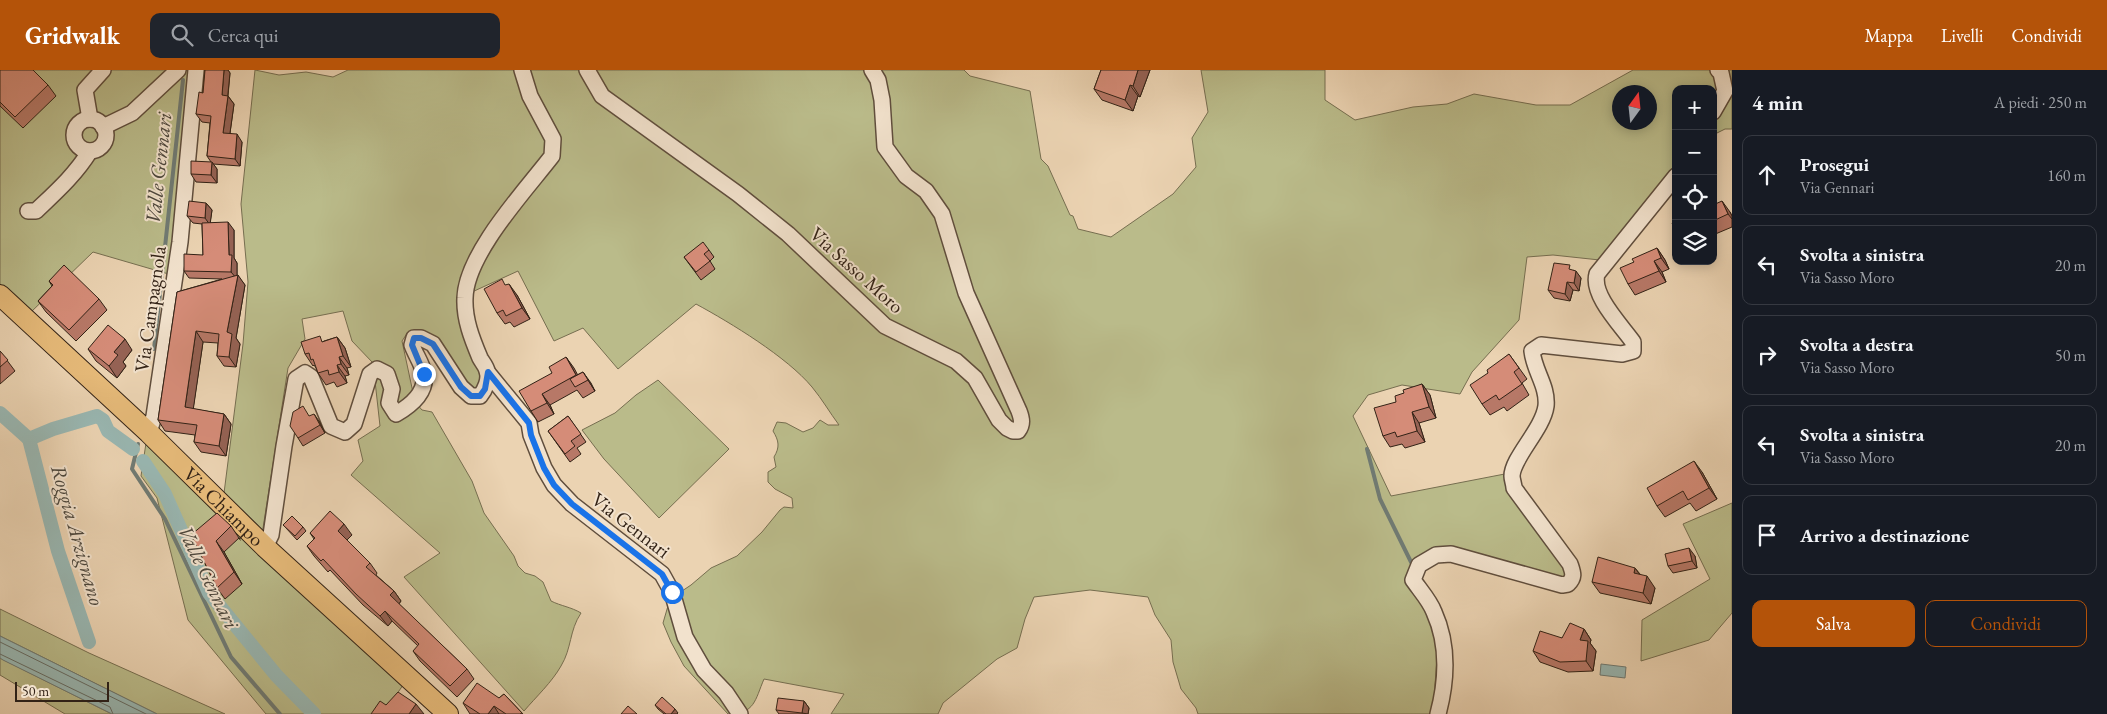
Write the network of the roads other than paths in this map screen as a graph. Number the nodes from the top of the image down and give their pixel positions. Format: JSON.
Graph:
{"nodes":[{"id":1,"x":103,"y":70,"type":"edge"},
{"id":2,"x":178,"y":70,"type":"edge"},
{"id":3,"x":196,"y":70,"type":"edge"},
{"id":4,"x":522,"y":70,"type":"edge"},
{"id":5,"x":587,"y":70,"type":"edge"},
{"id":6,"x":872,"y":70,"type":"edge"},
{"id":7,"x":1718,"y":70,"type":"edge"},
{"id":8,"x":1717,"y":105,"type":"edge"},
{"id":9,"x":90,"y":119,"type":"junction"},
{"id":10,"x":103,"y":127,"type":"junction"},
{"id":11,"x":90,"y":151,"type":"junction"},
{"id":12,"x":1672,"y":181,"type":"edge"},
{"id":13,"x":28,"y":211,"type":"dead end"},
{"id":14,"x":0,"y":295,"type":"edge"},
{"id":15,"x":488,"y":372,"type":"junction"},
{"id":16,"x":149,"y":433,"type":"junction"},
{"id":17,"x":265,"y":547,"type":"junction"},
{"id":18,"x":448,"y":714,"type":"edge"},
{"id":19,"x":740,"y":714,"type":"edge"},
{"id":20,"x":1438,"y":714,"type":"edge"}],
"edges":[{"from":1,"to":9,"type":"street"},
{"from":2,"to":10,"type":"street"},
{"from":3,"to":16,"type":"street","name":"Via Campagnola"},
{"from":4,"to":15,"type":"street"},
{"from":5,"to":6,"type":"street","name":"Via Sasso Moro"},
{"from":7,"to":8,"type":"street"},
{"from":9,"to":10,"type":"street"},
{"from":9,"to":11,"type":"street"},
{"from":10,"to":11,"type":"street"},
{"from":11,"to":13,"type":"street"},
{"from":12,"to":20,"type":"street"},
{"from":14,"to":16,"type":"main road","name":"Via Chiampo"},
{"from":15,"to":17,"type":"street"},
{"from":15,"to":19,"type":"street","name":"Via Gennari"},
{"from":16,"to":17,"type":"main road","name":"Via Chiampo"},
{"from":17,"to":18,"type":"main road","name":"Via Chiampo"}]}
